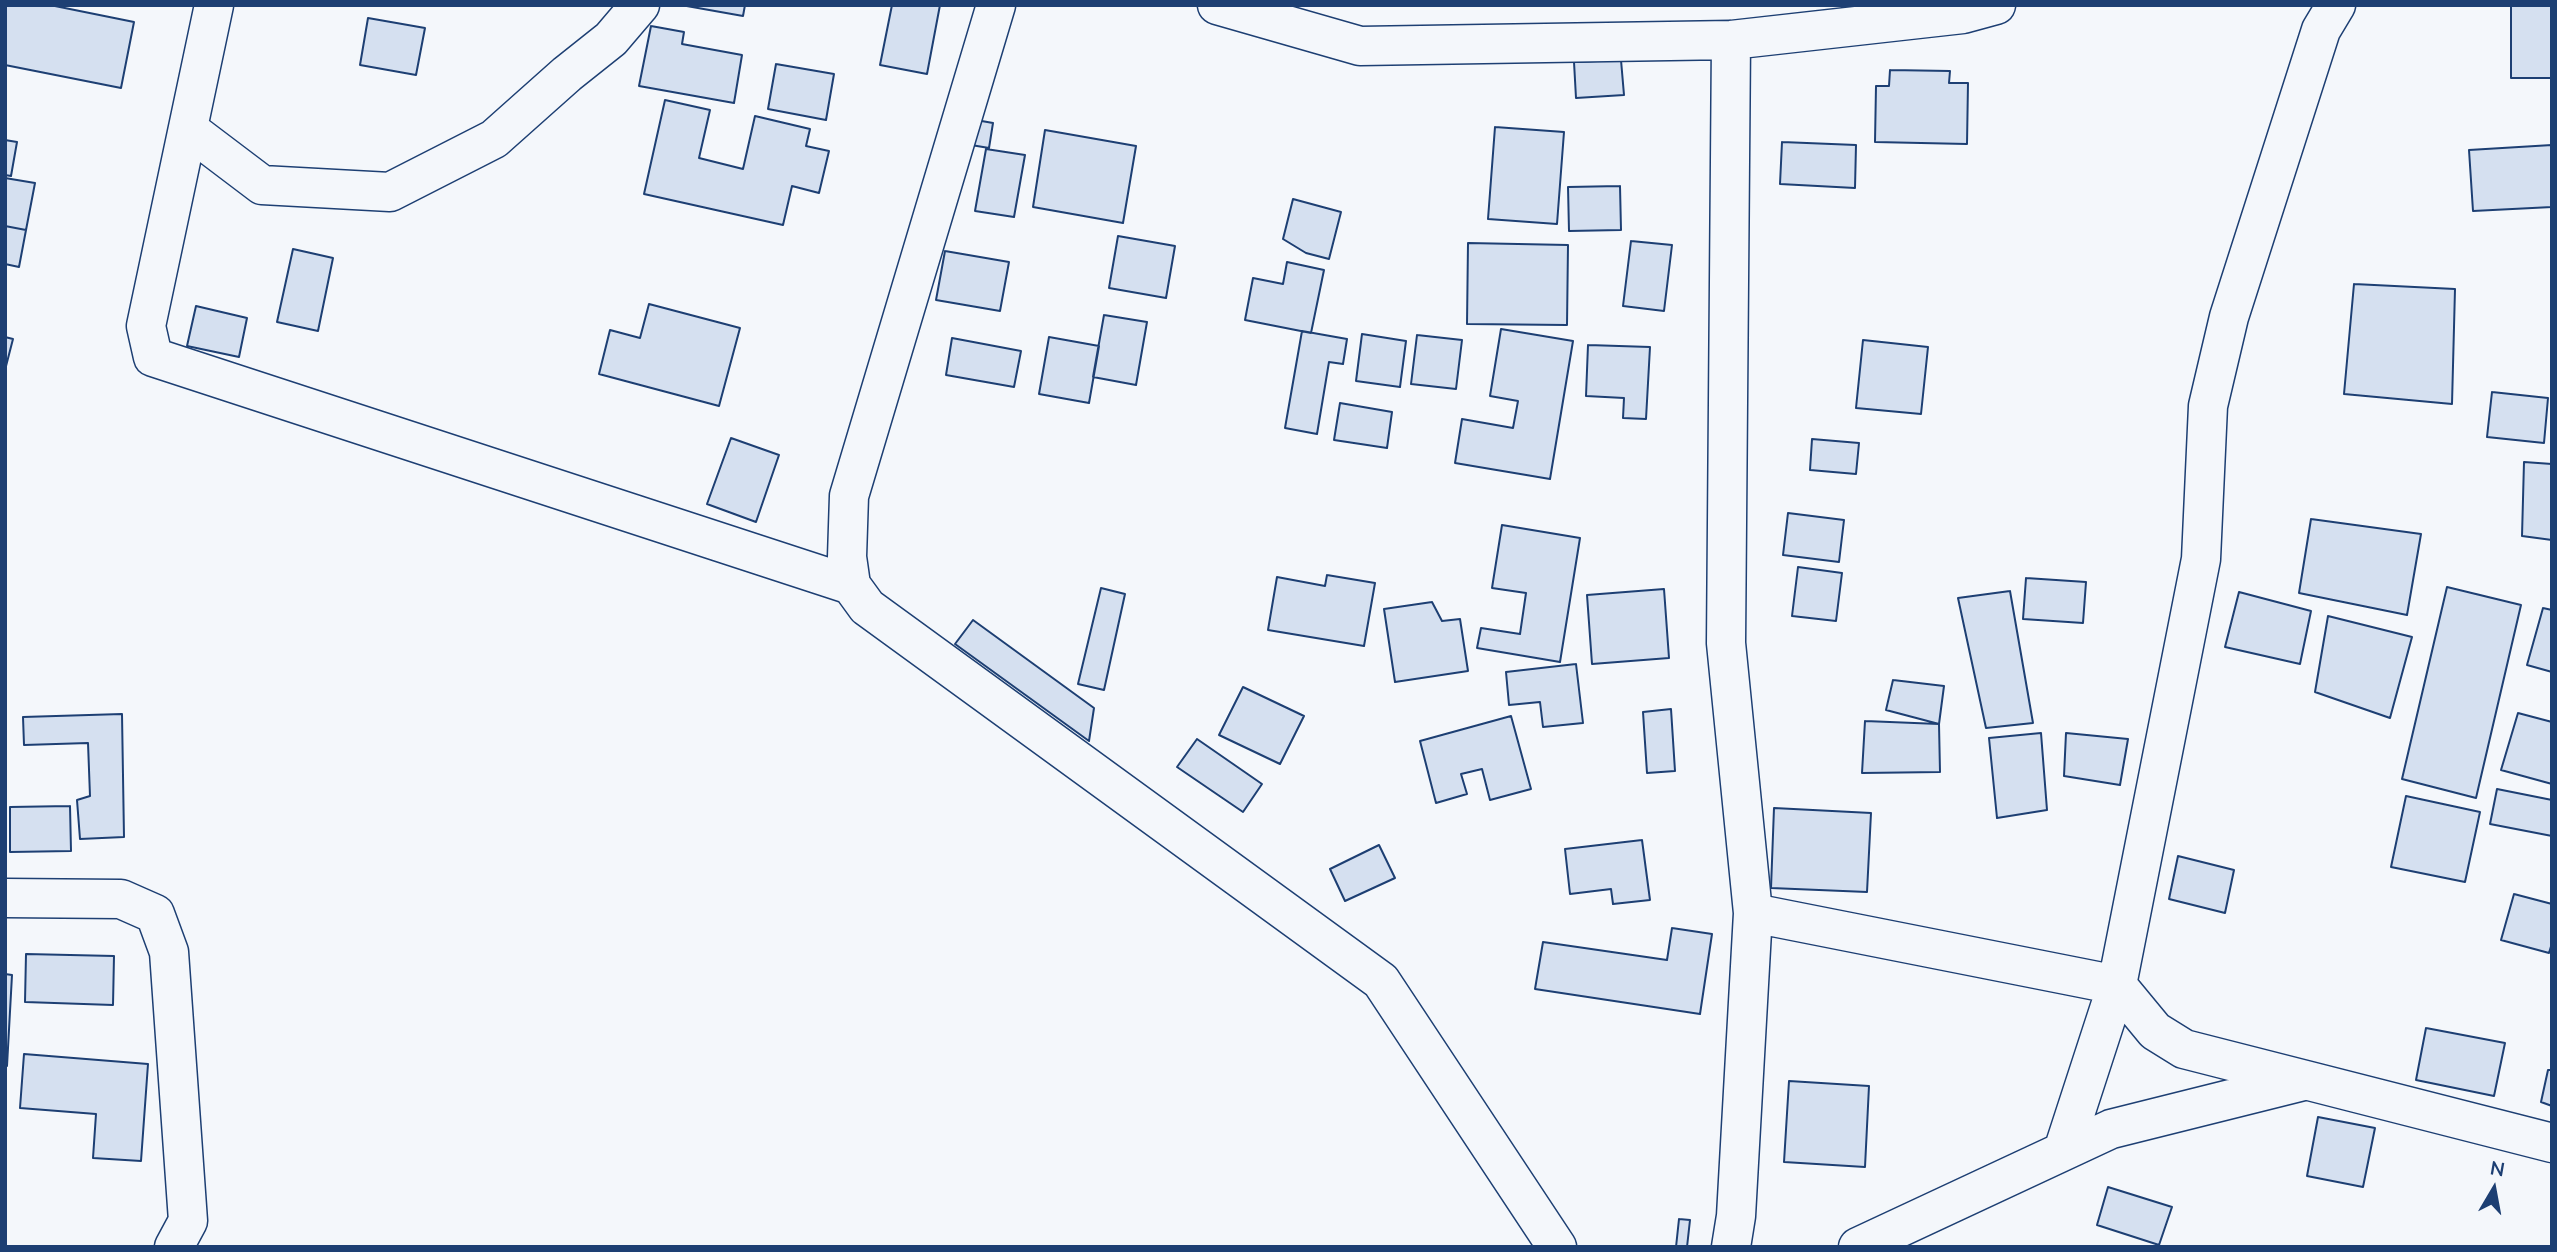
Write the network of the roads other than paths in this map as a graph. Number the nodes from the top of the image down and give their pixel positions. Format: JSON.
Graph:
{"nodes":[{"id":1,"x":214,"y":5,"type":"edge"},
{"id":2,"x":640,"y":5,"type":"edge"},
{"id":3,"x":996,"y":5,"type":"edge"},
{"id":4,"x":1217,"y":5,"type":"edge"},
{"id":5,"x":1996,"y":5,"type":"edge"},
{"id":6,"x":2336,"y":5,"type":"edge"},
{"id":7,"x":1731,"y":40,"type":"junction"},
{"id":8,"x":188,"y":129,"type":"junction"},
{"id":9,"x":851,"y":585,"type":"junction"},
{"id":10,"x":5,"y":898,"type":"edge"},
{"id":11,"x":1754,"y":913,"type":"junction"},
{"id":12,"x":2118,"y":985,"type":"junction"},
{"id":13,"x":2307,"y":1080,"type":"junction"},
{"id":14,"x":2552,"y":1143,"type":"edge"},
{"id":15,"x":2063,"y":1151,"type":"junction"},
{"id":16,"x":174,"y":1247,"type":"edge"},
{"id":17,"x":1557,"y":1247,"type":"edge"},
{"id":18,"x":1731,"y":1247,"type":"edge"},
{"id":19,"x":1858,"y":1247,"type":"edge"}],
"edges":[{"from":1,"to":8,"type":"street"},
{"from":2,"to":8,"type":"street"},
{"from":3,"to":9,"type":"street"},
{"from":4,"to":7,"type":"street"},
{"from":5,"to":7,"type":"street"},
{"from":6,"to":12,"type":"street"},
{"from":7,"to":11,"type":"street"},
{"from":8,"to":9,"type":"street"},
{"from":9,"to":17,"type":"street"},
{"from":10,"to":16,"type":"street"},
{"from":11,"to":12,"type":"street"},
{"from":11,"to":18,"type":"street"},
{"from":12,"to":13,"type":"street"},
{"from":12,"to":15,"type":"street"},
{"from":13,"to":14,"type":"street"},
{"from":13,"to":15,"type":"street"},
{"from":15,"to":19,"type":"street"}]}
